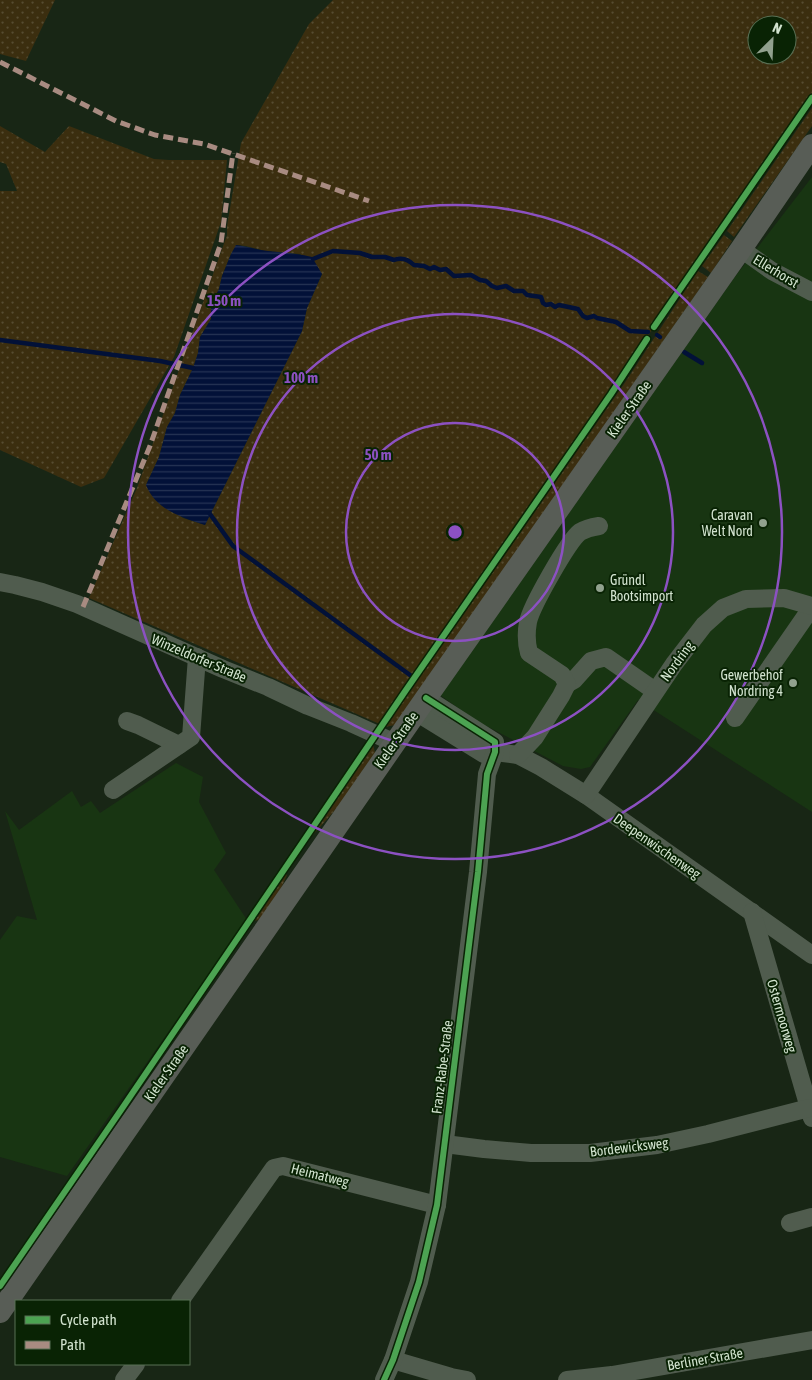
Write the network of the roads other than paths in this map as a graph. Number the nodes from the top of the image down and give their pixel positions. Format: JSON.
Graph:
{"nodes":[{"id":1,"x":812,"y":145,"type":"edge"},
{"id":2,"x":741,"y":249,"type":"junction"},
{"id":3,"x":812,"y":292,"type":"edge"},
{"id":4,"x":598,"y":526,"type":"dead end"},
{"id":5,"x":0,"y":582,"type":"edge"},
{"id":6,"x":812,"y":607,"type":"edge"},
{"id":7,"x":197,"y":657,"type":"junction"},
{"id":8,"x":567,"y":684,"type":"junction"},
{"id":9,"x":655,"y":691,"type":"junction"},
{"id":10,"x":421,"y":705,"type":"junction"},
{"id":11,"x":735,"y":718,"type":"dead end"},
{"id":12,"x":127,"y":721,"type":"dead end"},
{"id":13,"x":394,"y":743,"type":"junction"},
{"id":14,"x":179,"y":745,"type":"junction"},
{"id":15,"x":495,"y":752,"type":"junction"},
{"id":16,"x":518,"y":755,"type":"junction"},
{"id":17,"x":113,"y":790,"type":"dead end"},
{"id":18,"x":586,"y":795,"type":"junction"},
{"id":19,"x":752,"y":912,"type":"junction"},
{"id":20,"x":812,"y":954,"type":"edge"},
{"id":21,"x":811,"y":1113,"type":"edge"},
{"id":22,"x":445,"y":1144,"type":"junction"},
{"id":23,"x":437,"y":1205,"type":"junction"},
{"id":24,"x":812,"y":1217,"type":"edge"},
{"id":25,"x":790,"y":1224,"type":"dead end"},
{"id":26,"x":181,"y":1300,"type":"edge"},
{"id":27,"x":0,"y":1312,"type":"edge"},
{"id":28,"x":812,"y":1340,"type":"edge"},
{"id":29,"x":392,"y":1360,"type":"junction"},
{"id":30,"x":135,"y":1365,"type":"edge"},
{"id":31,"x":611,"y":1377,"type":"edge"},
{"id":32,"x":124,"y":1380,"type":"edge"},
{"id":33,"x":384,"y":1380,"type":"edge"},
{"id":34,"x":467,"y":1380,"type":"edge"},
{"id":35,"x":567,"y":1380,"type":"edge"}],
"edges":[{"from":1,"to":2,"type":"main road","name":"Kieler Straße"},
{"from":2,"to":3,"type":"street","name":"Ellerhorst"},
{"from":2,"to":10,"type":"main road","name":"Kieler Straße"},
{"from":4,"to":8,"type":"street"},
{"from":5,"to":7,"type":"street","name":"Winzeldorfer Straße"},
{"from":6,"to":9,"type":"street","name":"Nordring"},
{"from":6,"to":11,"type":"street"},
{"from":7,"to":13,"type":"street","name":"Winzeldorfer Straße"},
{"from":7,"to":14,"type":"street"},
{"from":8,"to":9,"type":"street"},
{"from":8,"to":16,"type":"street"},
{"from":9,"to":18,"type":"street","name":"Nordring"},
{"from":10,"to":13,"type":"main road","name":"Kieler Straße"},
{"from":10,"to":15,"type":"street","name":"Deepenwischenweg"},
{"from":12,"to":14,"type":"street"},
{"from":13,"to":27,"type":"main road","name":"Kieler Straße"},
{"from":14,"to":17,"type":"street"},
{"from":15,"to":16,"type":"street","name":"Deepenwischenweg"},
{"from":15,"to":22,"type":"street","name":"Franz-Rabe-Straße"},
{"from":16,"to":18,"type":"street","name":"Deepenwischenweg"},
{"from":18,"to":19,"type":"street","name":"Deepenwischenweg"},
{"from":19,"to":20,"type":"street","name":"Deepenwischenweg"},
{"from":19,"to":21,"type":"street","name":"Ostermoorweg"},
{"from":21,"to":22,"type":"street","name":"Bordewicksweg"},
{"from":22,"to":23,"type":"street","name":"Franz-Rabe-Straße"},
{"from":23,"to":26,"type":"street","name":"Heimatweg"},
{"from":23,"to":29,"type":"street","name":"Franz-Rabe-Straße"},
{"from":24,"to":25,"type":"street"},
{"from":28,"to":31,"type":"street","name":"Berliner Straße"},
{"from":29,"to":33,"type":"street","name":"Franz-Rabe-Straße"},
{"from":29,"to":34,"type":"street"},
{"from":30,"to":32,"type":"street"},
{"from":31,"to":35,"type":"street","name":"Berliner Straße"}]}
